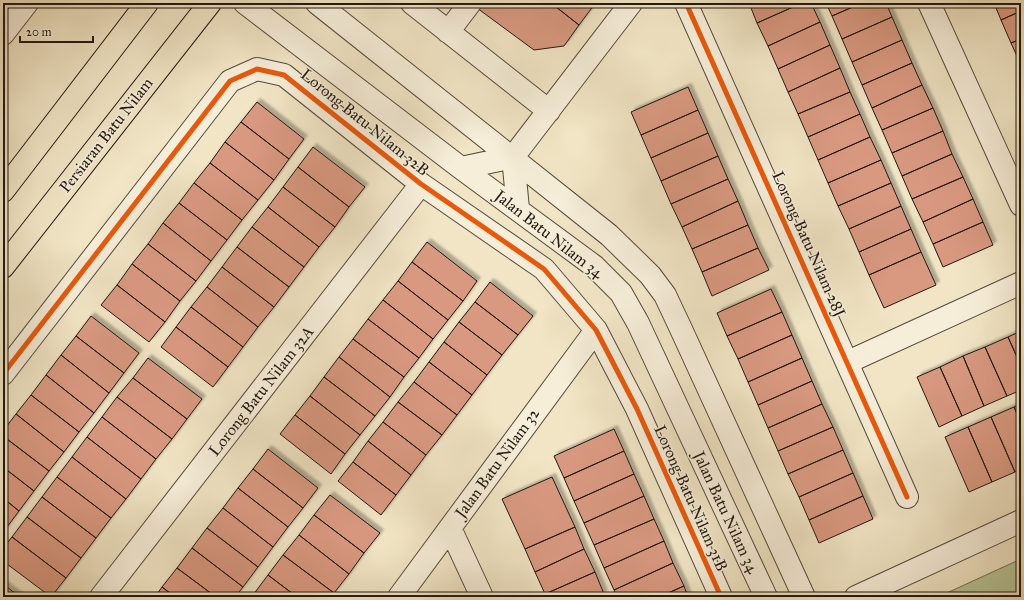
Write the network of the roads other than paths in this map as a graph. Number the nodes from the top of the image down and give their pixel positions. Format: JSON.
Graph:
{"nodes":[{"id":1,"x":27,"y":3,"type":"edge"},
{"id":2,"x":147,"y":3,"type":"edge"},
{"id":3,"x":210,"y":3,"type":"edge"},
{"id":4,"x":245,"y":3,"type":"edge"},
{"id":5,"x":317,"y":3,"type":"edge"},
{"id":6,"x":412,"y":3,"type":"edge"},
{"id":7,"x":470,"y":3,"type":"edge"},
{"id":8,"x":632,"y":3,"type":"edge"},
{"id":9,"x":686,"y":3,"type":"edge"},
{"id":10,"x":929,"y":3,"type":"edge"},
{"id":11,"x":448,"y":32,"type":"junction"},
{"id":12,"x":3,"y":34,"type":"edge"},
{"id":13,"x":549,"y":111,"type":"junction"},
{"id":14,"x":513,"y":157,"type":"junction"},
{"id":15,"x":461,"y":168,"type":"junction"},
{"id":16,"x":421,"y":184,"type":"junction"},
{"id":17,"x":3,"y":192,"type":"edge"},
{"id":18,"x":1021,"y":205,"type":"edge"},
{"id":19,"x":518,"y":209,"type":"junction"},
{"id":20,"x":3,"y":267,"type":"edge"},
{"id":21,"x":1021,"y":283,"type":"edge"},
{"id":22,"x":596,"y":330,"type":"junction"},
{"id":23,"x":848,"y":362,"type":"junction"},
{"id":24,"x":3,"y":374,"type":"edge"},
{"id":25,"x":637,"y":409,"type":"joint"},
{"id":26,"x":907,"y":497,"type":"dead end"},
{"id":27,"x":1021,"y":521,"type":"edge"},
{"id":28,"x":450,"y":528,"type":"junction"},
{"id":29,"x":763,"y":591,"type":"edge"},
{"id":30,"x":101,"y":597,"type":"edge"},
{"id":31,"x":399,"y":597,"type":"edge"},
{"id":32,"x":482,"y":597,"type":"edge"},
{"id":33,"x":721,"y":597,"type":"edge"},
{"id":34,"x":780,"y":597,"type":"edge"},
{"id":35,"x":804,"y":597,"type":"edge"},
{"id":36,"x":856,"y":597,"type":"edge"}],
"edges":[{"from":1,"to":12,"type":"street"},
{"from":2,"to":17,"type":"main road"},
{"from":3,"to":20,"type":"main road","name":"Persiaran Batu Nilam"},
{"from":4,"to":15,"type":"street","name":"Jalan Batu Nilam 34"},
{"from":5,"to":14,"type":"street"},
{"from":6,"to":11,"type":"street"},
{"from":7,"to":11,"type":"street"},
{"from":8,"to":13,"type":"street"},
{"from":9,"to":23,"type":"street","name":"Lorong Batu Nilam 28J"},
{"from":10,"to":18,"type":"street"},
{"from":11,"to":13,"type":"street"},
{"from":13,"to":14,"type":"street"},
{"from":14,"to":15,"type":"street"},
{"from":14,"to":19,"type":"street"},
{"from":14,"to":35,"type":"street"},
{"from":15,"to":19,"type":"street","name":"Jalan Batu Nilam 34"},
{"from":16,"to":22,"type":"street","name":"Lorong Batu Nilam 32B"},
{"from":16,"to":24,"type":"street","name":"Lorong Batu Nilam 32B"},
{"from":16,"to":30,"type":"street","name":"Lorong Batu Nilam 32A"},
{"from":19,"to":29,"type":"street","name":"Jalan Batu Nilam 34"},
{"from":21,"to":23,"type":"street"},
{"from":22,"to":25,"type":"street","name":"Lorong Batu Nilam 32B"},
{"from":22,"to":28,"type":"street","name":"Jalan Batu Nilam 32"},
{"from":23,"to":26,"type":"street","name":"Lorong Batu Nilam 28J"},
{"from":25,"to":33,"type":"street","name":"Lorong Batu Nilam 31B"},
{"from":27,"to":36,"type":"street"},
{"from":28,"to":31,"type":"street","name":"Jalan Batu Nilam 32"},
{"from":28,"to":32,"type":"street"},
{"from":29,"to":34,"type":"street"}]}
